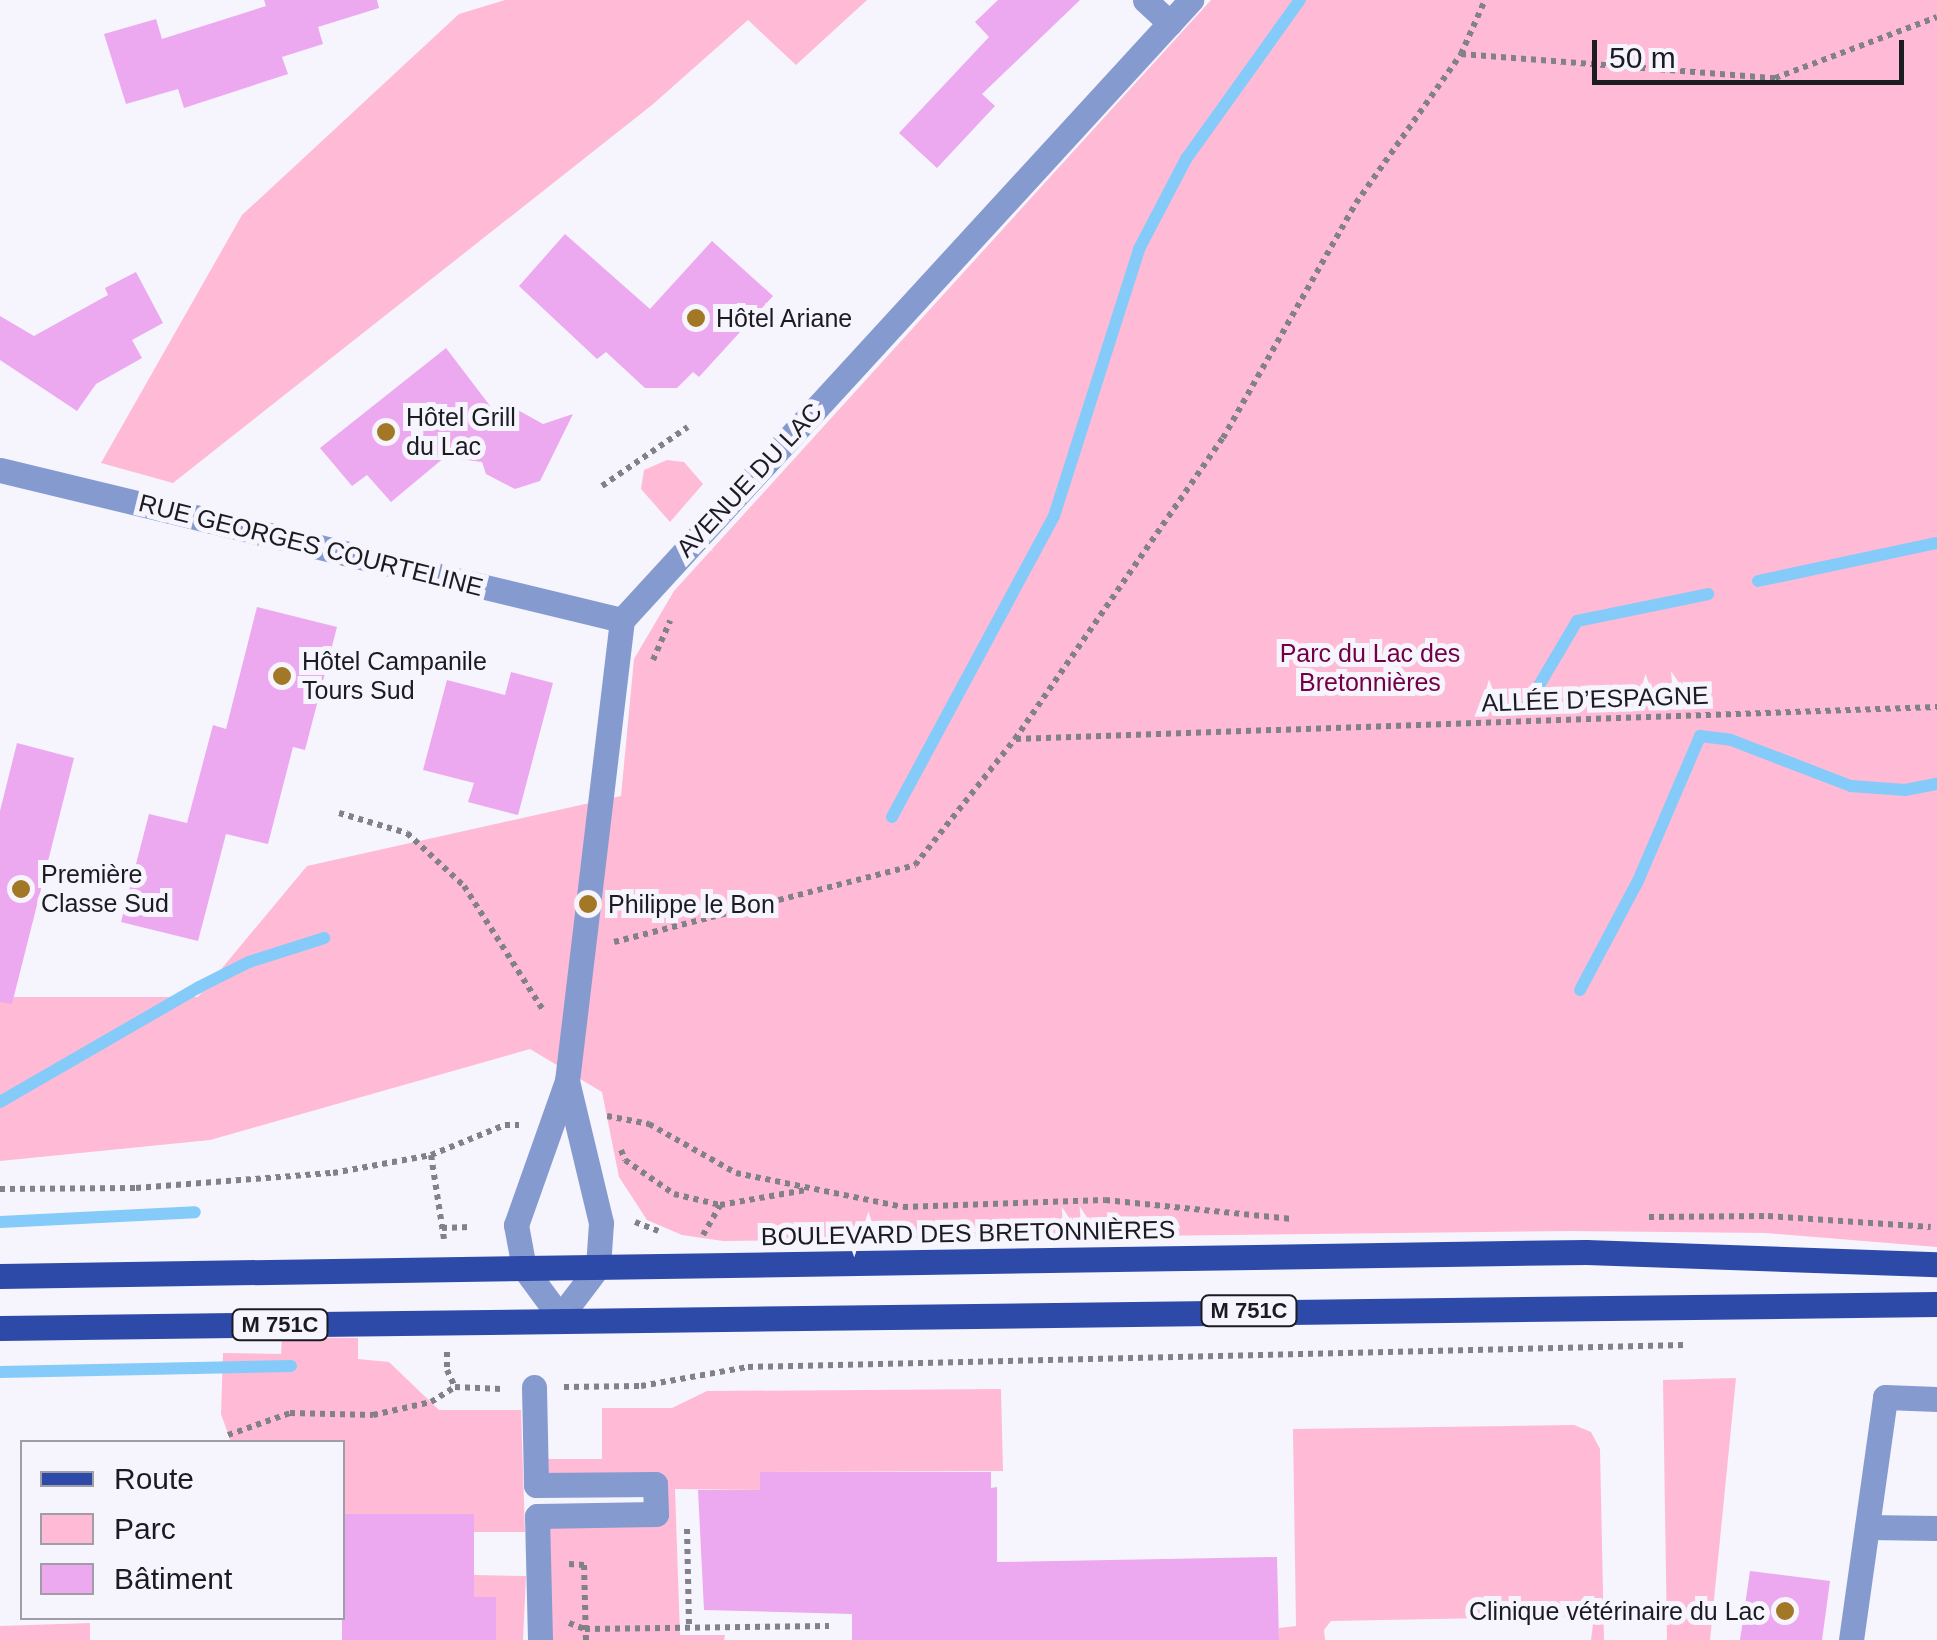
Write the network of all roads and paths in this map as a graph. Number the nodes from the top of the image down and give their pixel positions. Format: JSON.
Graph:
{"nodes":[{"id":1,"x":1145,"y":0,"type":"edge"},
{"id":2,"x":1191,"y":0,"type":"edge"},
{"id":3,"x":1486,"y":0,"type":"edge"},
{"id":4,"x":1937,"y":18,"type":"edge"},
{"id":5,"x":1170,"y":23,"type":"junction"},
{"id":6,"x":1461,"y":54,"type":"junction"},
{"id":7,"x":688,"y":427,"type":"dead end"},
{"id":8,"x":0,"y":470,"type":"edge"},
{"id":9,"x":602,"y":486,"type":"dead end"},
{"id":10,"x":673,"y":612,"type":"dead end"},
{"id":11,"x":622,"y":620,"type":"junction"},
{"id":12,"x":645,"y":678,"type":"dead end"},
{"id":13,"x":1937,"y":707,"type":"edge"},
{"id":14,"x":1015,"y":739,"type":"junction"},
{"id":15,"x":339,"y":813,"type":"dead end"},
{"id":16,"x":619,"y":922,"type":"dead end"},
{"id":17,"x":617,"y":941,"type":"junction"},
{"id":18,"x":583,"y":953,"type":"junction"},
{"id":19,"x":615,"y":955,"type":"dead end"},
{"id":20,"x":572,"y":1039,"type":"junction"},
{"id":21,"x":567,"y":1081,"type":"junction"},
{"id":22,"x":604,"y":1098,"type":"dead end"},
{"id":23,"x":606,"y":1116,"type":"junction"},
{"id":24,"x":552,"y":1124,"type":"junction"},
{"id":25,"x":612,"y":1130,"type":"dead end"},
{"id":26,"x":619,"y":1145,"type":"dead end"},
{"id":27,"x":431,"y":1155,"type":"junction"},
{"id":28,"x":0,"y":1188,"type":"edge"},
{"id":29,"x":812,"y":1189,"type":"junction"},
{"id":30,"x":720,"y":1205,"type":"junction"},
{"id":31,"x":1638,"y":1217,"type":"dead end"},
{"id":32,"x":1294,"y":1220,"type":"dead end"},
{"id":33,"x":636,"y":1222,"type":"dead end"},
{"id":34,"x":470,"y":1227,"type":"dead end"},
{"id":35,"x":1937,"y":1227,"type":"edge"},
{"id":36,"x":442,"y":1228,"type":"junction"},
{"id":37,"x":663,"y":1233,"type":"dead end"},
{"id":38,"x":689,"y":1238,"type":"dead end"},
{"id":39,"x":1937,"y":1264,"type":"edge"},
{"id":40,"x":598,"y":1267,"type":"junction"},
{"id":41,"x":524,"y":1268,"type":"junction"},
{"id":42,"x":446,"y":1269,"type":"junction"},
{"id":43,"x":0,"y":1276,"type":"edge"},
{"id":44,"x":1937,"y":1304,"type":"edge"},
{"id":45,"x":560,"y":1318,"type":"junction"},
{"id":46,"x":0,"y":1328,"type":"edge"},
{"id":47,"x":1688,"y":1344,"type":"dead end"},
{"id":48,"x":534,"y":1388,"type":"junction"},
{"id":49,"x":1937,"y":1399,"type":"edge"},
{"id":50,"x":228,"y":1435,"type":"dead end"},
{"id":51,"x":687,"y":1524,"type":"dead end"},
{"id":52,"x":1867,"y":1527,"type":"junction"},
{"id":53,"x":1937,"y":1528,"type":"edge"},
{"id":54,"x":539,"y":1614,"type":"junction"},
{"id":55,"x":811,"y":1626,"type":"junction"},
{"id":56,"x":829,"y":1626,"type":"dead end"},
{"id":57,"x":690,"y":1628,"type":"junction"},
{"id":58,"x":540,"y":1640,"type":"edge"},
{"id":59,"x":810,"y":1640,"type":"edge"},
{"id":60,"x":1851,"y":1640,"type":"edge"}],
"edges":[{"from":1,"to":5,"type":"street"},
{"from":2,"to":5,"type":"street","name":"AVENUE DU LAC"},
{"from":3,"to":6,"type":"path"},
{"from":4,"to":6,"type":"path"},
{"from":5,"to":11,"type":"street","name":"AVENUE DU LAC"},
{"from":6,"to":14,"type":"path"},
{"from":7,"to":9,"type":"path"},
{"from":8,"to":11,"type":"street","name":"RUE GEORGES COURTELINE"},
{"from":10,"to":12,"type":"path"},
{"from":11,"to":18,"type":"street"},
{"from":13,"to":14,"type":"path","name":"ALLÉE D’ESPAGNE"},
{"from":14,"to":17,"type":"path"},
{"from":15,"to":20,"type":"path"},
{"from":16,"to":17,"type":"path"},
{"from":17,"to":18,"type":"path"},
{"from":17,"to":19,"type":"path"},
{"from":18,"to":20,"type":"street"},
{"from":20,"to":21,"type":"street"},
{"from":21,"to":24,"type":"street"},
{"from":21,"to":40,"type":"street"},
{"from":22,"to":23,"type":"path"},
{"from":23,"to":25,"type":"path"},
{"from":23,"to":29,"type":"path"},
{"from":24,"to":27,"type":"path"},
{"from":24,"to":41,"type":"street"},
{"from":26,"to":30,"type":"path"},
{"from":27,"to":28,"type":"path"},
{"from":27,"to":36,"type":"path"},
{"from":29,"to":30,"type":"path"},
{"from":29,"to":32,"type":"path"},
{"from":30,"to":38,"type":"path"},
{"from":31,"to":35,"type":"path"},
{"from":33,"to":37,"type":"path"},
{"from":34,"to":36,"type":"path"},
{"from":36,"to":42,"type":"path"},
{"from":39,"to":40,"type":"main road","name":"BOULEVARD DES BRETONNIÈRES","number":"M 751C"},
{"from":40,"to":41,"type":"main road","name":"BOULEVARD DES BRETONNIÈRES","number":"M 751C"},
{"from":40,"to":45,"type":"street"},
{"from":41,"to":42,"type":"main road","name":"BOULEVARD DES BRETONNIÈRES","number":"M 751C"},
{"from":41,"to":45,"type":"street"},
{"from":42,"to":43,"type":"main road","name":"BOULEVARD DES BRETONNIÈRES","number":"M 751C"},
{"from":44,"to":45,"type":"main road","number":"M 751C"},
{"from":45,"to":46,"type":"main road","number":"M 751C"},
{"from":47,"to":48,"type":"path","number":"M 751C"},
{"from":48,"to":50,"type":"path","number":"M 751C"},
{"from":48,"to":54,"type":"street"},
{"from":49,"to":52,"type":"street"},
{"from":51,"to":57,"type":"path"},
{"from":52,"to":53,"type":"street"},
{"from":52,"to":60,"type":"street"},
{"from":54,"to":57,"type":"path"},
{"from":54,"to":58,"type":"street"},
{"from":55,"to":56,"type":"path"},
{"from":55,"to":57,"type":"path"},
{"from":55,"to":59,"type":"path"}]}
